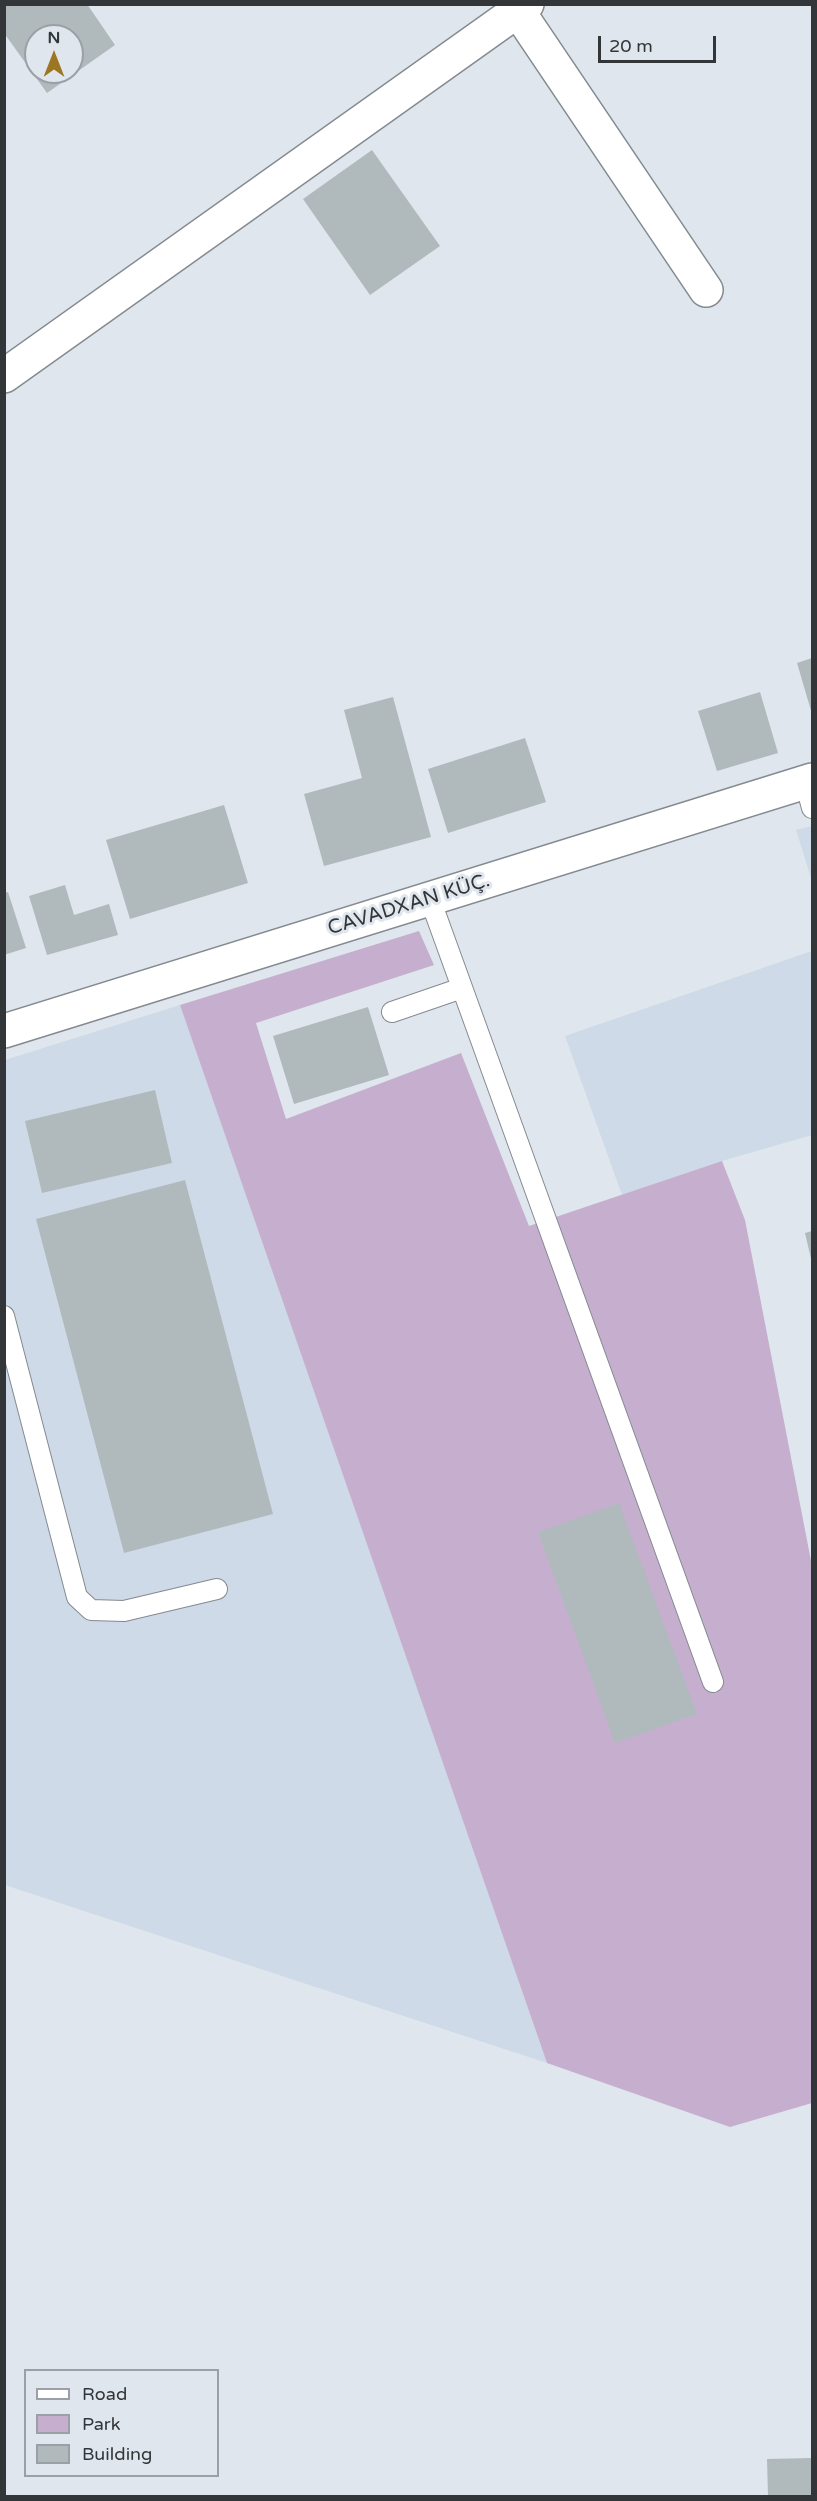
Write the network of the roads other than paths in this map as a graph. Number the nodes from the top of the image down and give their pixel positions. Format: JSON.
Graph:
{"nodes":[{"id":1,"x":522,"y":8,"type":"edge"},
{"id":2,"x":706,"y":290,"type":"dead end"},
{"id":3,"x":4,"y":376,"type":"edge"},
{"id":4,"x":810,"y":790,"type":"edge"},
{"id":5,"x":430,"y":899,"type":"junction"},
{"id":6,"x":462,"y":988,"type":"junction"},
{"id":7,"x":392,"y":1012,"type":"dead end"},
{"id":8,"x":4,"y":1031,"type":"edge"},
{"id":9,"x":4,"y":1316,"type":"edge"},
{"id":10,"x":217,"y":1589,"type":"dead end"},
{"id":11,"x":712,"y":1682,"type":"dead end"}],
"edges":[{"from":1,"to":2,"type":"street"},
{"from":1,"to":3,"type":"street"},
{"from":4,"to":5,"type":"street","name":"CAVADXAN KÜÇ."},
{"from":5,"to":6,"type":"lane"},
{"from":5,"to":8,"type":"street","name":"CAVADXAN KÜÇ."},
{"from":6,"to":7,"type":"lane"},
{"from":6,"to":11,"type":"lane"},
{"from":9,"to":10,"type":"lane"}]}
